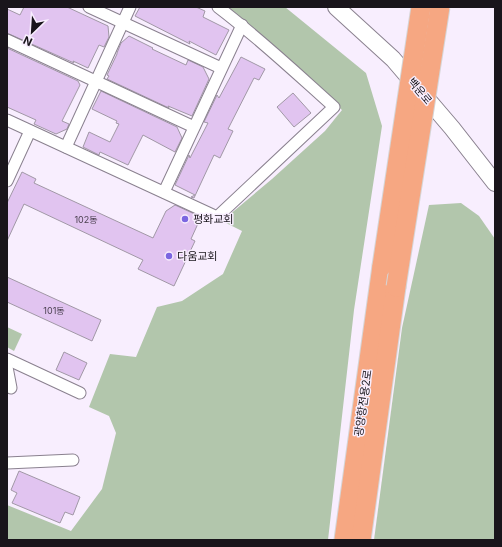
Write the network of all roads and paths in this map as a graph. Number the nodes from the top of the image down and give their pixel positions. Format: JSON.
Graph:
{"nodes":[{"id":1,"x":89,"y":7,"type":"edge"},
{"id":2,"x":130,"y":7,"type":"edge"},
{"id":3,"x":218,"y":7,"type":"edge"},
{"id":4,"x":336,"y":7,"type":"edge"},
{"id":5,"x":421,"y":7,"type":"edge"},
{"id":6,"x":440,"y":7,"type":"edge"},
{"id":7,"x":123,"y":23,"type":"junction"},
{"id":8,"x":242,"y":25,"type":"junction"},
{"id":9,"x":7,"y":40,"type":"edge"},
{"id":10,"x":221,"y":68,"type":"junction"},
{"id":11,"x":96,"y":81,"type":"junction"},
{"id":12,"x":7,"y":120,"type":"edge"},
{"id":13,"x":194,"y":127,"type":"junction"},
{"id":14,"x":30,"y":131,"type":"junction"},
{"id":15,"x":66,"y":147,"type":"junction"},
{"id":16,"x":7,"y":181,"type":"edge"},
{"id":17,"x":495,"y":183,"type":"edge"},
{"id":18,"x":164,"y":192,"type":"junction"},
{"id":19,"x":7,"y":359,"type":"edge"},
{"id":20,"x":7,"y":367,"type":"edge"},
{"id":21,"x":11,"y":388,"type":"dead end"},
{"id":22,"x":80,"y":393,"type":"dead end"},
{"id":23,"x":73,"y":460,"type":"dead end"},
{"id":24,"x":7,"y":463,"type":"edge"},
{"id":25,"x":344,"y":540,"type":"edge"},
{"id":26,"x":361,"y":540,"type":"edge"}],
"edges":[{"from":1,"to":7,"type":"street"},
{"from":2,"to":7,"type":"street"},
{"from":3,"to":8,"type":"street"},
{"from":4,"to":17,"type":"main road","name":"백운로"},
{"from":5,"to":25,"type":"highway","name":"광양항전용2로","bridge":true},
{"from":6,"to":26,"type":"highway","name":"광양항전용2로","bridge":true},
{"from":7,"to":10,"type":"street"},
{"from":7,"to":11,"type":"street"},
{"from":8,"to":10,"type":"street"},
{"from":8,"to":18,"type":"street"},
{"from":9,"to":11,"type":"street"},
{"from":10,"to":13,"type":"street"},
{"from":11,"to":13,"type":"street"},
{"from":11,"to":15,"type":"street"},
{"from":12,"to":14,"type":"street"},
{"from":13,"to":18,"type":"street"},
{"from":14,"to":15,"type":"street"},
{"from":14,"to":16,"type":"street"},
{"from":15,"to":18,"type":"street"},
{"from":19,"to":22,"type":"street"},
{"from":20,"to":21,"type":"street"},
{"from":23,"to":24,"type":"street"}]}
